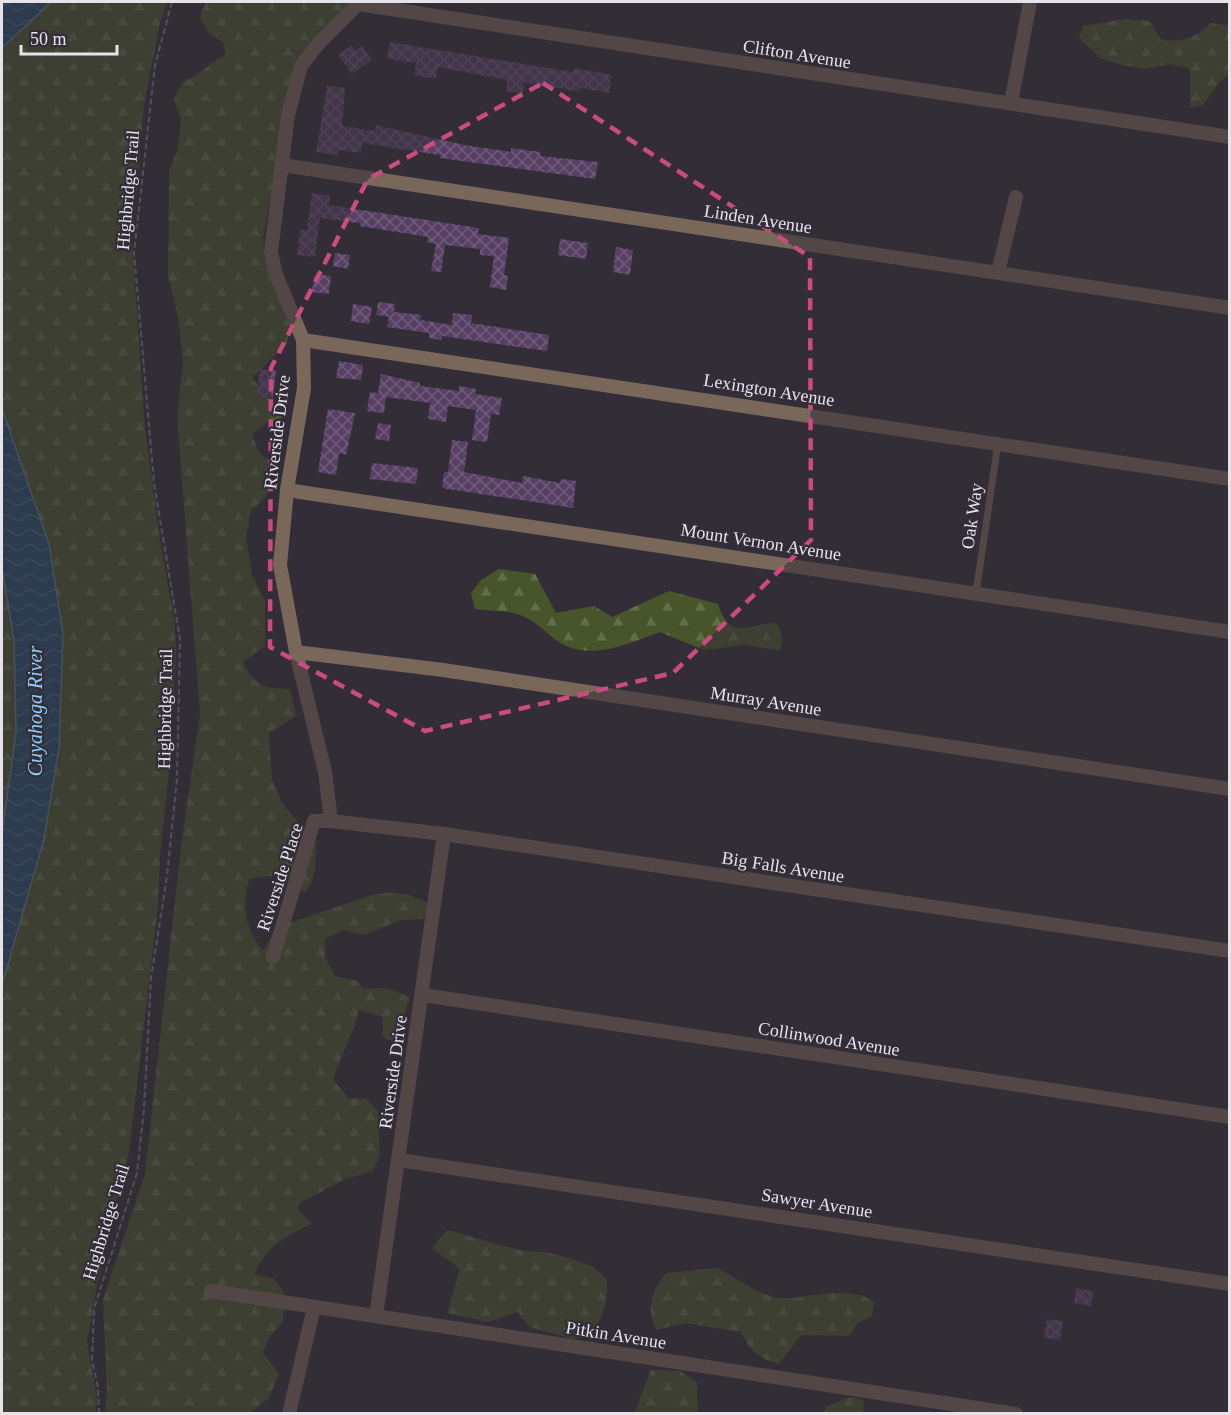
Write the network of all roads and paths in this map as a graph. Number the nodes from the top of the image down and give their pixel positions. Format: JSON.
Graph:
{"nodes":[{"id":1,"x":172,"y":2,"type":"edge"},
{"id":2,"x":1030,"y":2,"type":"edge"},
{"id":3,"x":359,"y":3,"type":"edge"},
{"id":4,"x":1011,"y":103,"type":"junction"},
{"id":5,"x":1230,"y":137,"type":"edge"},
{"id":6,"x":282,"y":165,"type":"junction"},
{"id":7,"x":1016,"y":197,"type":"dead end"},
{"id":8,"x":998,"y":272,"type":"junction"},
{"id":9,"x":1230,"y":308,"type":"edge"},
{"id":10,"x":303,"y":340,"type":"junction"},
{"id":11,"x":998,"y":443,"type":"junction"},
{"id":12,"x":1230,"y":479,"type":"edge"},
{"id":13,"x":287,"y":490,"type":"junction"},
{"id":14,"x":976,"y":593,"type":"junction"},
{"id":15,"x":1230,"y":632,"type":"edge"},
{"id":16,"x":296,"y":652,"type":"junction"},
{"id":17,"x":1230,"y":789,"type":"edge"},
{"id":18,"x":331,"y":821,"type":"junction"},
{"id":19,"x":444,"y":834,"type":"junction"},
{"id":20,"x":1230,"y":951,"type":"edge"},
{"id":21,"x":273,"y":957,"type":"dead end"},
{"id":22,"x":423,"y":995,"type":"junction"},
{"id":23,"x":1230,"y":1117,"type":"edge"},
{"id":24,"x":399,"y":1160,"type":"junction"},
{"id":25,"x":1230,"y":1284,"type":"edge"},
{"id":26,"x":211,"y":1292,"type":"dead end"},
{"id":27,"x":314,"y":1307,"type":"junction"},
{"id":28,"x":376,"y":1316,"type":"junction"},
{"id":29,"x":99,"y":1413,"type":"edge"},
{"id":30,"x":289,"y":1413,"type":"edge"},
{"id":31,"x":1016,"y":1413,"type":"edge"}],
"edges":[{"from":1,"to":29,"type":"path","name":"Highbridge Trail"},
{"from":2,"to":4,"type":"street"},
{"from":3,"to":4,"type":"street","name":"Clifton Avenue"},
{"from":3,"to":6,"type":"street","name":"Riverside Drive"},
{"from":4,"to":5,"type":"street","name":"Clifton Avenue"},
{"from":6,"to":8,"type":"street","name":"Linden Avenue"},
{"from":6,"to":10,"type":"street","name":"Riverside Drive"},
{"from":7,"to":8,"type":"street"},
{"from":8,"to":9,"type":"street","name":"Linden Avenue"},
{"from":10,"to":11,"type":"street","name":"Lexington Avenue"},
{"from":10,"to":13,"type":"street","name":"Riverside Drive"},
{"from":11,"to":12,"type":"street","name":"Lexington Avenue"},
{"from":11,"to":14,"type":"lane","name":"Oak Way"},
{"from":13,"to":14,"type":"street","name":"Mount Vernon Avenue"},
{"from":13,"to":16,"type":"street","name":"Riverside Drive"},
{"from":14,"to":15,"type":"street","name":"Mount Vernon Avenue"},
{"from":16,"to":17,"type":"street","name":"Murray Avenue"},
{"from":16,"to":18,"type":"street","name":"Riverside Drive"},
{"from":18,"to":19,"type":"street","name":"Big Falls Avenue"},
{"from":18,"to":21,"type":"street","name":"Riverside Place"},
{"from":19,"to":20,"type":"street","name":"Big Falls Avenue"},
{"from":19,"to":22,"type":"street","name":"Riverside Drive"},
{"from":22,"to":23,"type":"street","name":"Collinwood Avenue"},
{"from":22,"to":24,"type":"street","name":"Riverside Drive"},
{"from":24,"to":25,"type":"street","name":"Sawyer Avenue"},
{"from":24,"to":28,"type":"street","name":"Riverside Drive"},
{"from":26,"to":27,"type":"street","name":"Pitkin Avenue"},
{"from":27,"to":28,"type":"street","name":"Pitkin Avenue"},
{"from":27,"to":30,"type":"street"},
{"from":28,"to":31,"type":"street","name":"Pitkin Avenue"}]}
